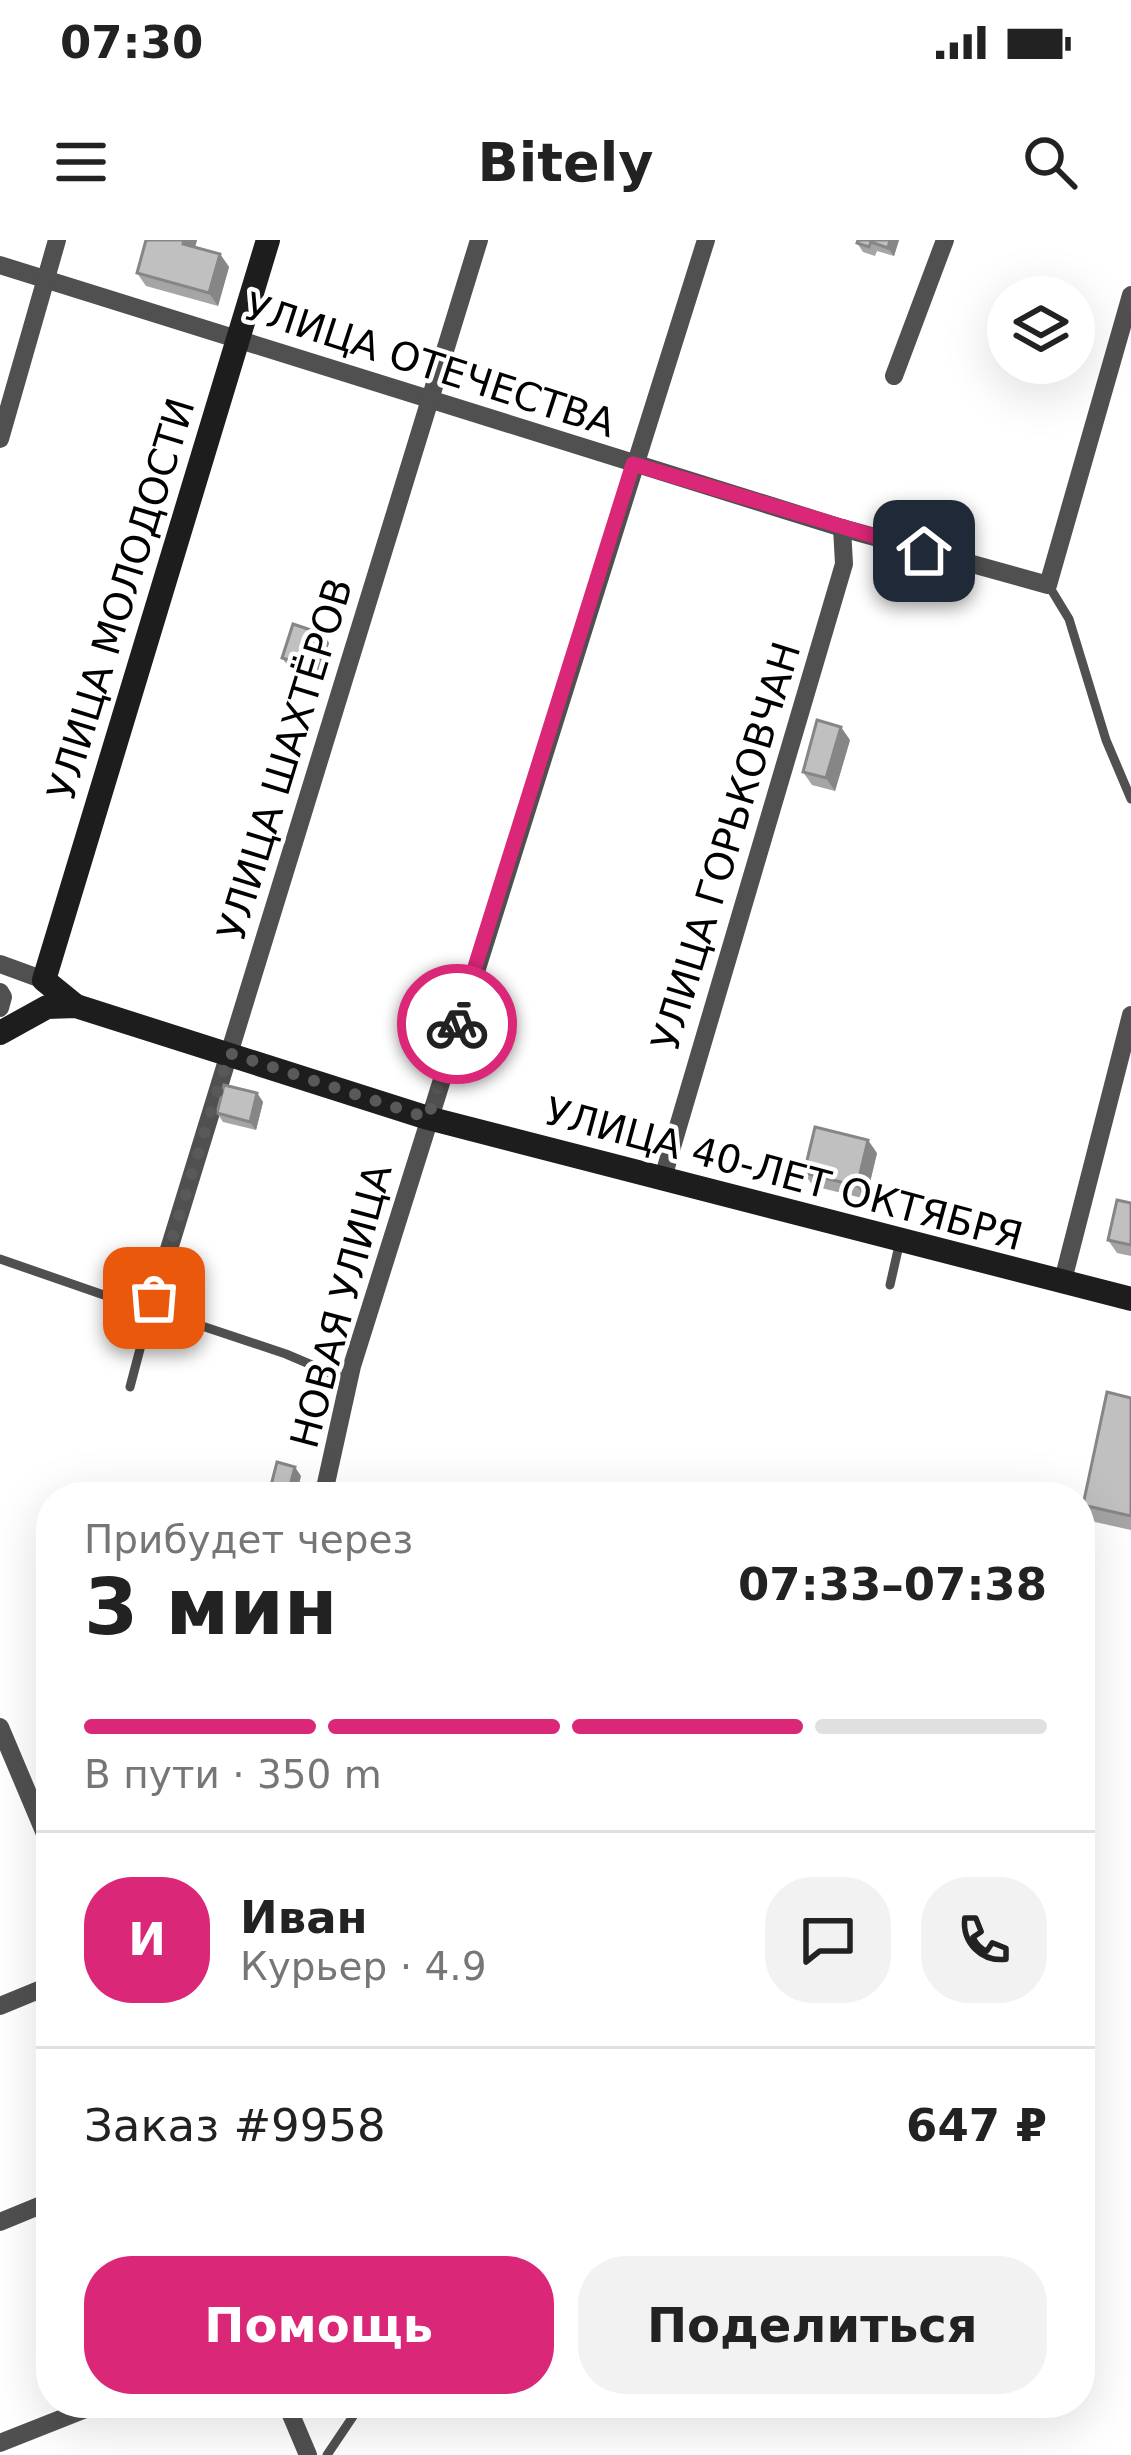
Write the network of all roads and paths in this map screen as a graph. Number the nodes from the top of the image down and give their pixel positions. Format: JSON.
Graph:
{"nodes":[{"id":1,"x":57,"y":240,"type":"edge"},
{"id":2,"x":268,"y":240,"type":"edge"},
{"id":3,"x":479,"y":240,"type":"edge"},
{"id":4,"x":706,"y":240,"type":"edge"},
{"id":5,"x":945,"y":240,"type":"edge"},
{"id":6,"x":0,"y":265,"type":"edge"},
{"id":7,"x":45,"y":279,"type":"junction"},
{"id":8,"x":1131,"y":295,"type":"edge"},
{"id":9,"x":238,"y":338,"type":"junction"},
{"id":10,"x":894,"y":376,"type":"dead end"},
{"id":11,"x":430,"y":400,"type":"junction"},
{"id":12,"x":0,"y":439,"type":"edge"},
{"id":13,"x":633,"y":464,"type":"junction"},
{"id":14,"x":842,"y":528,"type":"junction"},
{"id":15,"x":1048,"y":586,"type":"junction"},
{"id":16,"x":1131,"y":799,"type":"edge"},
{"id":17,"x":0,"y":964,"type":"edge"},
{"id":18,"x":44,"y":980,"type":"junction"},
{"id":19,"x":0,"y":992,"type":"edge"},
{"id":20,"x":76,"y":1006,"type":"junction"},
{"id":21,"x":0,"y":1008,"type":"edge"},
{"id":22,"x":1131,"y":1015,"type":"edge"},
{"id":23,"x":0,"y":1033,"type":"edge"},
{"id":24,"x":229,"y":1053,"type":"junction"},
{"id":25,"x":428,"y":1118,"type":"junction"},
{"id":26,"x":662,"y":1181,"type":"junction"},
{"id":27,"x":900,"y":1241,"type":"junction"},
{"id":28,"x":0,"y":1258,"type":"edge"},
{"id":29,"x":1062,"y":1284,"type":"junction"},
{"id":30,"x":890,"y":1285,"type":"dead end"},
{"id":31,"x":1131,"y":1299,"type":"edge"},
{"id":32,"x":152,"y":1304,"type":"junction"},
{"id":33,"x":349,"y":1381,"type":"junction"},
{"id":34,"x":130,"y":1387,"type":"dead end"},
{"id":35,"x":326,"y":1482,"type":"edge"},
{"id":36,"x":0,"y":1727,"type":"edge"},
{"id":37,"x":9,"y":1775,"type":"edge"},
{"id":38,"x":36,"y":1822,"type":"edge"},
{"id":39,"x":36,"y":1991,"type":"edge"},
{"id":40,"x":0,"y":2006,"type":"edge"},
{"id":41,"x":36,"y":2207,"type":"edge"},
{"id":42,"x":0,"y":2222,"type":"edge"},
{"id":43,"x":63,"y":2418,"type":"edge"},
{"id":44,"x":292,"y":2418,"type":"edge"},
{"id":45,"x":352,"y":2418,"type":"edge"},
{"id":46,"x":0,"y":2443,"type":"edge"},
{"id":47,"x":308,"y":2455,"type":"edge"},
{"id":48,"x":327,"y":2455,"type":"edge"}],
"edges":[{"from":1,"to":7,"type":"street"},
{"from":2,"to":9,"type":"street","name":"УЛИЦА МОЛОДОСТИ"},
{"from":3,"to":11,"type":"street","name":"УЛИЦА ШАХТЁРОВ"},
{"from":4,"to":13,"type":"street","name":"НОВАЯ УЛИЦА"},
{"from":5,"to":10,"type":"street"},
{"from":6,"to":7,"type":"street","name":"УЛИЦА ОТЕЧЕСТВА"},
{"from":7,"to":9,"type":"street","name":"УЛИЦА ОТЕЧЕСТВА"},
{"from":7,"to":12,"type":"street"},
{"from":8,"to":15,"type":"street"},
{"from":9,"to":11,"type":"street","name":"УЛИЦА ОТЕЧЕСТВА"},
{"from":9,"to":18,"type":"street","name":"УЛИЦА МОЛОДОСТИ"},
{"from":11,"to":13,"type":"street","name":"УЛИЦА ОТЕЧЕСТВА"},
{"from":11,"to":24,"type":"street","name":"УЛИЦА ШАХТЁРОВ"},
{"from":13,"to":14,"type":"street","name":"УЛИЦА ОТЕЧЕСТВА"},
{"from":13,"to":25,"type":"street","name":"НОВАЯ УЛИЦА"},
{"from":14,"to":15,"type":"street","name":"УЛИЦА ОТЕЧЕСТВА"},
{"from":14,"to":26,"type":"street","name":"УЛИЦА ГОРЬКОВЧАН"},
{"from":15,"to":16,"type":"lane"},
{"from":17,"to":18,"type":"street","name":"УЛИЦА 40-ЛЕТ ОКТЯБРЯ"},
{"from":18,"to":20,"type":"street","name":"УЛИЦА 40-ЛЕТ ОКТЯБРЯ"},
{"from":19,"to":21,"type":"street"},
{"from":20,"to":23,"type":"street"},
{"from":20,"to":24,"type":"street","name":"УЛИЦА 40-ЛЕТ ОКТЯБРЯ"},
{"from":22,"to":29,"type":"street"},
{"from":24,"to":25,"type":"street","name":"УЛИЦА 40-ЛЕТ ОКТЯБРЯ"},
{"from":24,"to":32,"type":"street","name":"УЛИЦА ШАХТЁРОВ"},
{"from":25,"to":26,"type":"street","name":"УЛИЦА 40-ЛЕТ ОКТЯБРЯ"},
{"from":25,"to":33,"type":"street","name":"НОВАЯ УЛИЦА"},
{"from":26,"to":27,"type":"street","name":"УЛИЦА 40-ЛЕТ ОКТЯБРЯ"},
{"from":27,"to":29,"type":"street","name":"УЛИЦА 40-ЛЕТ ОКТЯБРЯ"},
{"from":27,"to":30,"type":"lane"},
{"from":28,"to":32,"type":"lane"},
{"from":29,"to":31,"type":"street","name":"УЛИЦА 40-ЛЕТ ОКТЯБРЯ"},
{"from":32,"to":33,"type":"lane"},
{"from":32,"to":34,"type":"lane"},
{"from":33,"to":35,"type":"street","name":"НОВАЯ УЛИЦА"},
{"from":36,"to":37,"type":"street"},
{"from":37,"to":38,"type":"street"},
{"from":39,"to":40,"type":"street"},
{"from":41,"to":42,"type":"street"},
{"from":43,"to":46,"type":"street"},
{"from":44,"to":47,"type":"street"},
{"from":45,"to":48,"type":"lane"}]}
